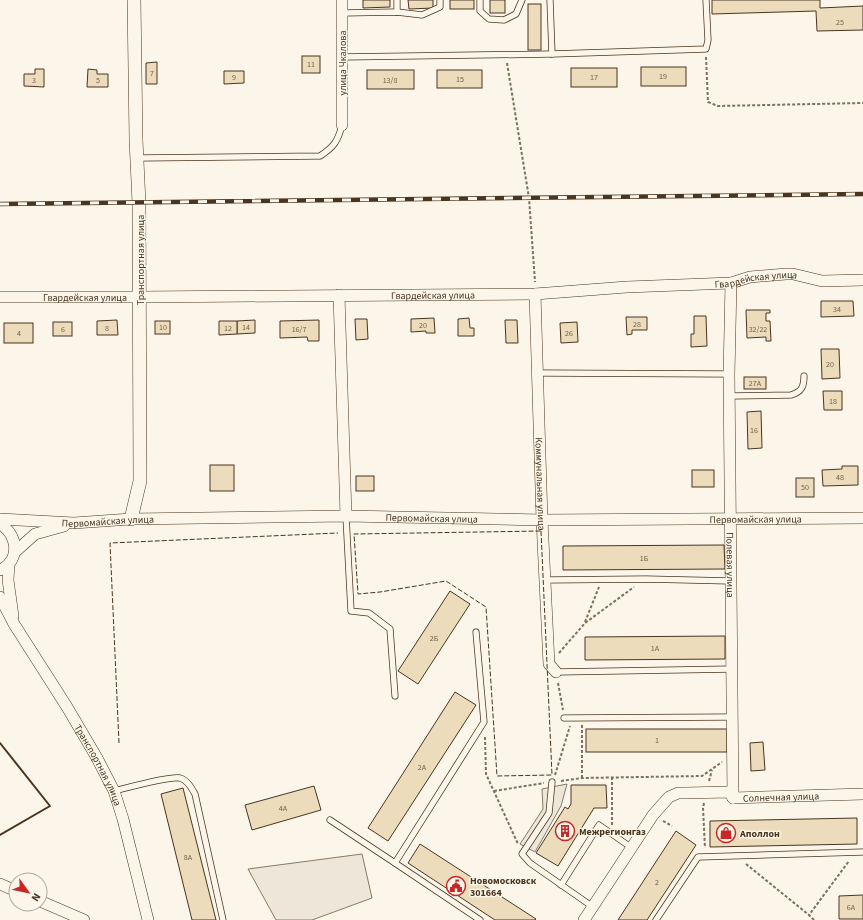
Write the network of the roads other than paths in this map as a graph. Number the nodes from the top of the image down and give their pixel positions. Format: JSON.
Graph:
{"nodes":[{"id":1,"x":134,"y":0,"type":"edge"},
{"id":2,"x":342,"y":0,"type":"edge"},
{"id":3,"x":397,"y":0,"type":"edge"},
{"id":4,"x":440,"y":0,"type":"edge"},
{"id":5,"x":480,"y":0,"type":"edge"},
{"id":6,"x":522,"y":0,"type":"edge"},
{"id":7,"x":550,"y":0,"type":"edge"},
{"id":8,"x":706,"y":0,"type":"edge"},
{"id":9,"x":397,"y":12,"type":"junction"},
{"id":10,"x":342,"y":13,"type":"junction"},
{"id":11,"x":552,"y":54,"type":"junction"},
{"id":12,"x":342,"y":57,"type":"junction"},
{"id":13,"x":342,"y":125,"type":"joint"},
{"id":14,"x":138,"y":158,"type":"junction"},
{"id":15,"x":863,"y":280,"type":"edge"},
{"id":16,"x":731,"y":283,"type":"junction"},
{"id":17,"x":535,"y":294,"type":"junction"},
{"id":18,"x":339,"y":295,"type":"junction"},
{"id":19,"x":0,"y":297,"type":"edge"},
{"id":20,"x":140,"y":297,"type":"junction"},
{"id":21,"x":538,"y":373,"type":"junction"},
{"id":22,"x":730,"y":374,"type":"junction"},
{"id":23,"x":804,"y":376,"type":"dead end"},
{"id":24,"x":730,"y":396,"type":"junction"},
{"id":25,"x":346,"y":516,"type":"junction"},
{"id":26,"x":863,"y":518,"type":"edge"},
{"id":27,"x":0,"y":519,"type":"edge"},
{"id":28,"x":731,"y":519,"type":"junction"},
{"id":29,"x":131,"y":520,"type":"junction"},
{"id":30,"x":542,"y":520,"type":"junction"},
{"id":31,"x":74,"y":523,"type":"junction"},
{"id":32,"x":0,"y":524,"type":"edge"},
{"id":33,"x":15,"y":552,"type":"junction"},
{"id":34,"x":4,"y":567,"type":"edge"},
{"id":35,"x":546,"y":580,"type":"junction"},
{"id":36,"x":731,"y":580,"type":"junction"},
{"id":37,"x":0,"y":598,"type":"edge"},
{"id":38,"x":14,"y":624,"type":"junction"},
{"id":39,"x":476,"y":632,"type":"dead end"},
{"id":40,"x":553,"y":668,"type":"joint"},
{"id":41,"x":732,"y":669,"type":"junction"},
{"id":42,"x":395,"y":696,"type":"dead end"},
{"id":43,"x":733,"y":717,"type":"junction"},
{"id":44,"x":564,"y":718,"type":"road end"},
{"id":45,"x":552,"y":782,"type":"road end"},
{"id":46,"x":114,"y":790,"type":"junction"},
{"id":47,"x":863,"y":794,"type":"edge"},
{"id":48,"x":734,"y":798,"type":"junction"},
{"id":49,"x":330,"y":820,"type":"dead end"},
{"id":50,"x":632,"y":848,"type":"junction"},
{"id":51,"x":863,"y":852,"type":"edge"},
{"id":52,"x":395,"y":863,"type":"junction"},
{"id":53,"x":561,"y":885,"type":"junction"},
{"id":54,"x":48,"y":904,"type":"edge"},
{"id":55,"x":593,"y":907,"type":"junction"},
{"id":56,"x":84,"y":920,"type":"edge"},
{"id":57,"x":148,"y":920,"type":"edge"},
{"id":58,"x":223,"y":920,"type":"edge"},
{"id":59,"x":480,"y":920,"type":"edge"},
{"id":60,"x":584,"y":920,"type":"edge"},
{"id":61,"x":656,"y":920,"type":"edge"}],
"edges":[{"from":1,"to":14,"type":"street","name":"Транспортная улица"},
{"from":2,"to":10,"type":"street","name":"улица Чкалова"},
{"from":3,"to":9,"type":"lane"},
{"from":4,"to":9,"type":"lane"},
{"from":5,"to":6,"type":"lane"},
{"from":7,"to":11,"type":"lane"},
{"from":8,"to":11,"type":"lane"},
{"from":9,"to":10,"type":"lane"},
{"from":10,"to":12,"type":"street","name":"улица Чкалова"},
{"from":11,"to":12,"type":"lane"},
{"from":12,"to":13,"type":"street","name":"улица Чкалова"},
{"from":13,"to":14,"type":"lane"},
{"from":14,"to":20,"type":"street","name":"Транспортная улица"},
{"from":15,"to":16,"type":"street","name":"Гвардейская улица"},
{"from":16,"to":17,"type":"street","name":"Гвардейская улица"},
{"from":16,"to":22,"type":"street","name":"Полевая улица"},
{"from":17,"to":18,"type":"street","name":"Гвардейская улица"},
{"from":17,"to":21,"type":"street","name":"Коммунальная улица"},
{"from":18,"to":20,"type":"street","name":"Гвардейская улица"},
{"from":18,"to":25,"type":"street"},
{"from":19,"to":20,"type":"street","name":"Гвардейская улица"},
{"from":20,"to":29,"type":"street","name":"Транспортная улица"},
{"from":21,"to":22,"type":"lane"},
{"from":21,"to":30,"type":"street","name":"Коммунальная улица"},
{"from":22,"to":24,"type":"street","name":"Полевая улица"},
{"from":23,"to":24,"type":"lane"},
{"from":24,"to":28,"type":"street","name":"Полевая улица"},
{"from":25,"to":29,"type":"street","name":"Первомайская улица"},
{"from":25,"to":30,"type":"street","name":"Первомайская улица"},
{"from":25,"to":42,"type":"lane"},
{"from":26,"to":28,"type":"street","name":"Первомайская улица"},
{"from":27,"to":31,"type":"street","name":"Первомайская улица"},
{"from":28,"to":30,"type":"street","name":"Первомайская улица"},
{"from":28,"to":36,"type":"street","name":"Полевая улица"},
{"from":29,"to":31,"type":"street","name":"Первомайская улица"},
{"from":30,"to":35,"type":"street","name":"Коммунальная улица"},
{"from":31,"to":33,"type":"street"},
{"from":32,"to":33,"type":"street"},
{"from":33,"to":34,"type":"street"},
{"from":34,"to":38,"type":"street"},
{"from":35,"to":36,"type":"lane"},
{"from":35,"to":40,"type":"street","name":"Коммунальная улица"},
{"from":36,"to":41,"type":"street","name":"Полевая улица"},
{"from":37,"to":38,"type":"street","name":"Транспортная улица"},
{"from":38,"to":46,"type":"street","name":"Транспортная улица"},
{"from":39,"to":52,"type":"lane"},
{"from":40,"to":41,"type":"lane"},
{"from":41,"to":43,"type":"street","name":"Полевая улица"},
{"from":43,"to":44,"type":"lane"},
{"from":43,"to":48,"type":"street","name":"Полевая улица"},
{"from":45,"to":53,"type":"lane"},
{"from":46,"to":57,"type":"street","name":"Транспортная улица"},
{"from":46,"to":58,"type":"lane"},
{"from":47,"to":48,"type":"street","name":"Солнечная улица"},
{"from":48,"to":50,"type":"street","name":"Солнечная улица"},
{"from":49,"to":52,"type":"lane"},
{"from":50,"to":53,"type":"lane"},
{"from":50,"to":55,"type":"street","name":"Солнечная улица"},
{"from":51,"to":61,"type":"lane"},
{"from":52,"to":59,"type":"lane"},
{"from":53,"to":55,"type":"lane"},
{"from":54,"to":56,"type":"street"},
{"from":55,"to":60,"type":"street","name":"Солнечная улица"}]}
